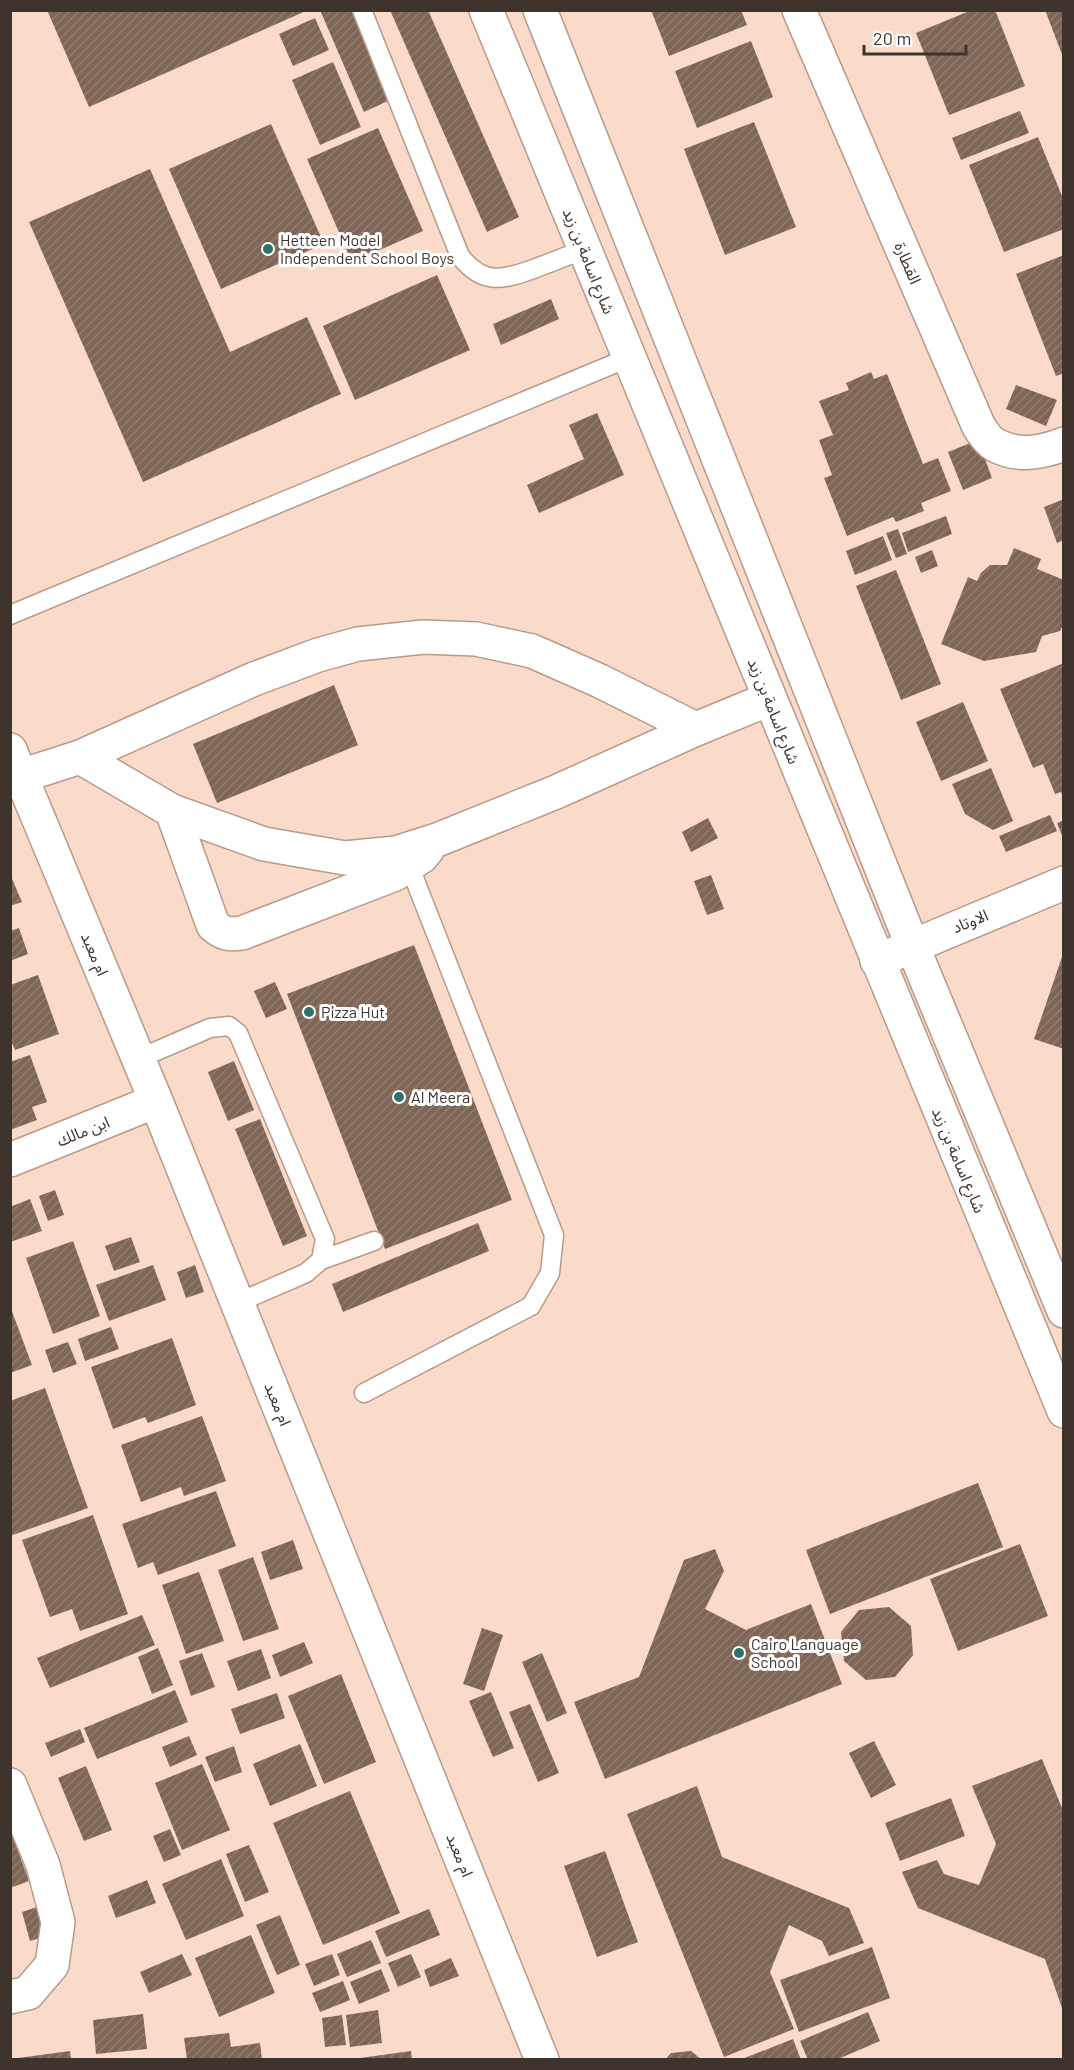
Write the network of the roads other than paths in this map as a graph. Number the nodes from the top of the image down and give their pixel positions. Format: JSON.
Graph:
{"nodes":[{"id":1,"x":362,"y":10,"type":"edge"},
{"id":2,"x":486,"y":10,"type":"edge"},
{"id":3,"x":540,"y":10,"type":"edge"},
{"id":4,"x":799,"y":10,"type":"edge"},
{"id":5,"x":584,"y":249,"type":"junction"},
{"id":6,"x":628,"y":358,"type":"junction"},
{"id":7,"x":1064,"y":444,"type":"edge"},
{"id":8,"x":10,"y":615,"type":"edge"},
{"id":9,"x":769,"y":699,"type":"junction"},
{"id":10,"x":696,"y":729,"type":"junction"},
{"id":11,"x":80,"y":757,"type":"junction"},
{"id":12,"x":14,"y":769,"type":"edge"},
{"id":13,"x":172,"y":811,"type":"junction"},
{"id":14,"x":437,"y":840,"type":"junction"},
{"id":15,"x":409,"y":865,"type":"junction"},
{"id":16,"x":1064,"y":883,"type":"edge"},
{"id":17,"x":912,"y":945,"type":"junction"},
{"id":18,"x":877,"y":961,"type":"junction"},
{"id":19,"x":138,"y":1059,"type":"junction"},
{"id":20,"x":156,"y":1101,"type":"junction"},
{"id":21,"x":10,"y":1160,"type":"edge"},
{"id":22,"x":374,"y":1241,"type":"dead end"},
{"id":23,"x":321,"y":1260,"type":"junction"},
{"id":24,"x":237,"y":1303,"type":"junction"},
{"id":25,"x":1064,"y":1311,"type":"edge"},
{"id":26,"x":364,"y":1393,"type":"dead end"},
{"id":27,"x":1064,"y":1411,"type":"edge"},
{"id":28,"x":10,"y":1785,"type":"edge"},
{"id":29,"x":10,"y":1997,"type":"edge"},
{"id":30,"x":542,"y":2060,"type":"edge"}],
"edges":[{"from":1,"to":5,"type":"lane"},
{"from":2,"to":5,"type":"street","name":"شارع اسامة بن زيد"},
{"from":3,"to":17,"type":"street"},
{"from":4,"to":7,"type":"street","name":"القطارة"},
{"from":5,"to":6,"type":"street","name":"شارع اسامة بن زيد"},
{"from":6,"to":8,"type":"lane"},
{"from":6,"to":9,"type":"street","name":"شارع اسامة بن زيد"},
{"from":9,"to":10,"type":"street"},
{"from":9,"to":18,"type":"street","name":"شارع اسامة بن زيد"},
{"from":10,"to":11,"type":"street"},
{"from":10,"to":14,"type":"street"},
{"from":11,"to":12,"type":"street"},
{"from":11,"to":13,"type":"street"},
{"from":12,"to":19,"type":"street","name":"ام معبد"},
{"from":13,"to":14,"type":"street"},
{"from":13,"to":15,"type":"street"},
{"from":14,"to":15,"type":"street"},
{"from":15,"to":26,"type":"lane"},
{"from":16,"to":17,"type":"street","name":"الاوتاد"},
{"from":17,"to":18,"type":"street","name":"الاوتاد"},
{"from":17,"to":25,"type":"street"},
{"from":18,"to":27,"type":"street","name":"شارع اسامة بن زيد"},
{"from":19,"to":20,"type":"street","name":"ام معبد"},
{"from":19,"to":23,"type":"lane"},
{"from":20,"to":21,"type":"street","name":"ابن مالك"},
{"from":20,"to":24,"type":"street","name":"ام معبد"},
{"from":22,"to":23,"type":"lane"},
{"from":23,"to":24,"type":"lane"},
{"from":24,"to":30,"type":"street","name":"ام معبد"},
{"from":28,"to":29,"type":"street"}]}
